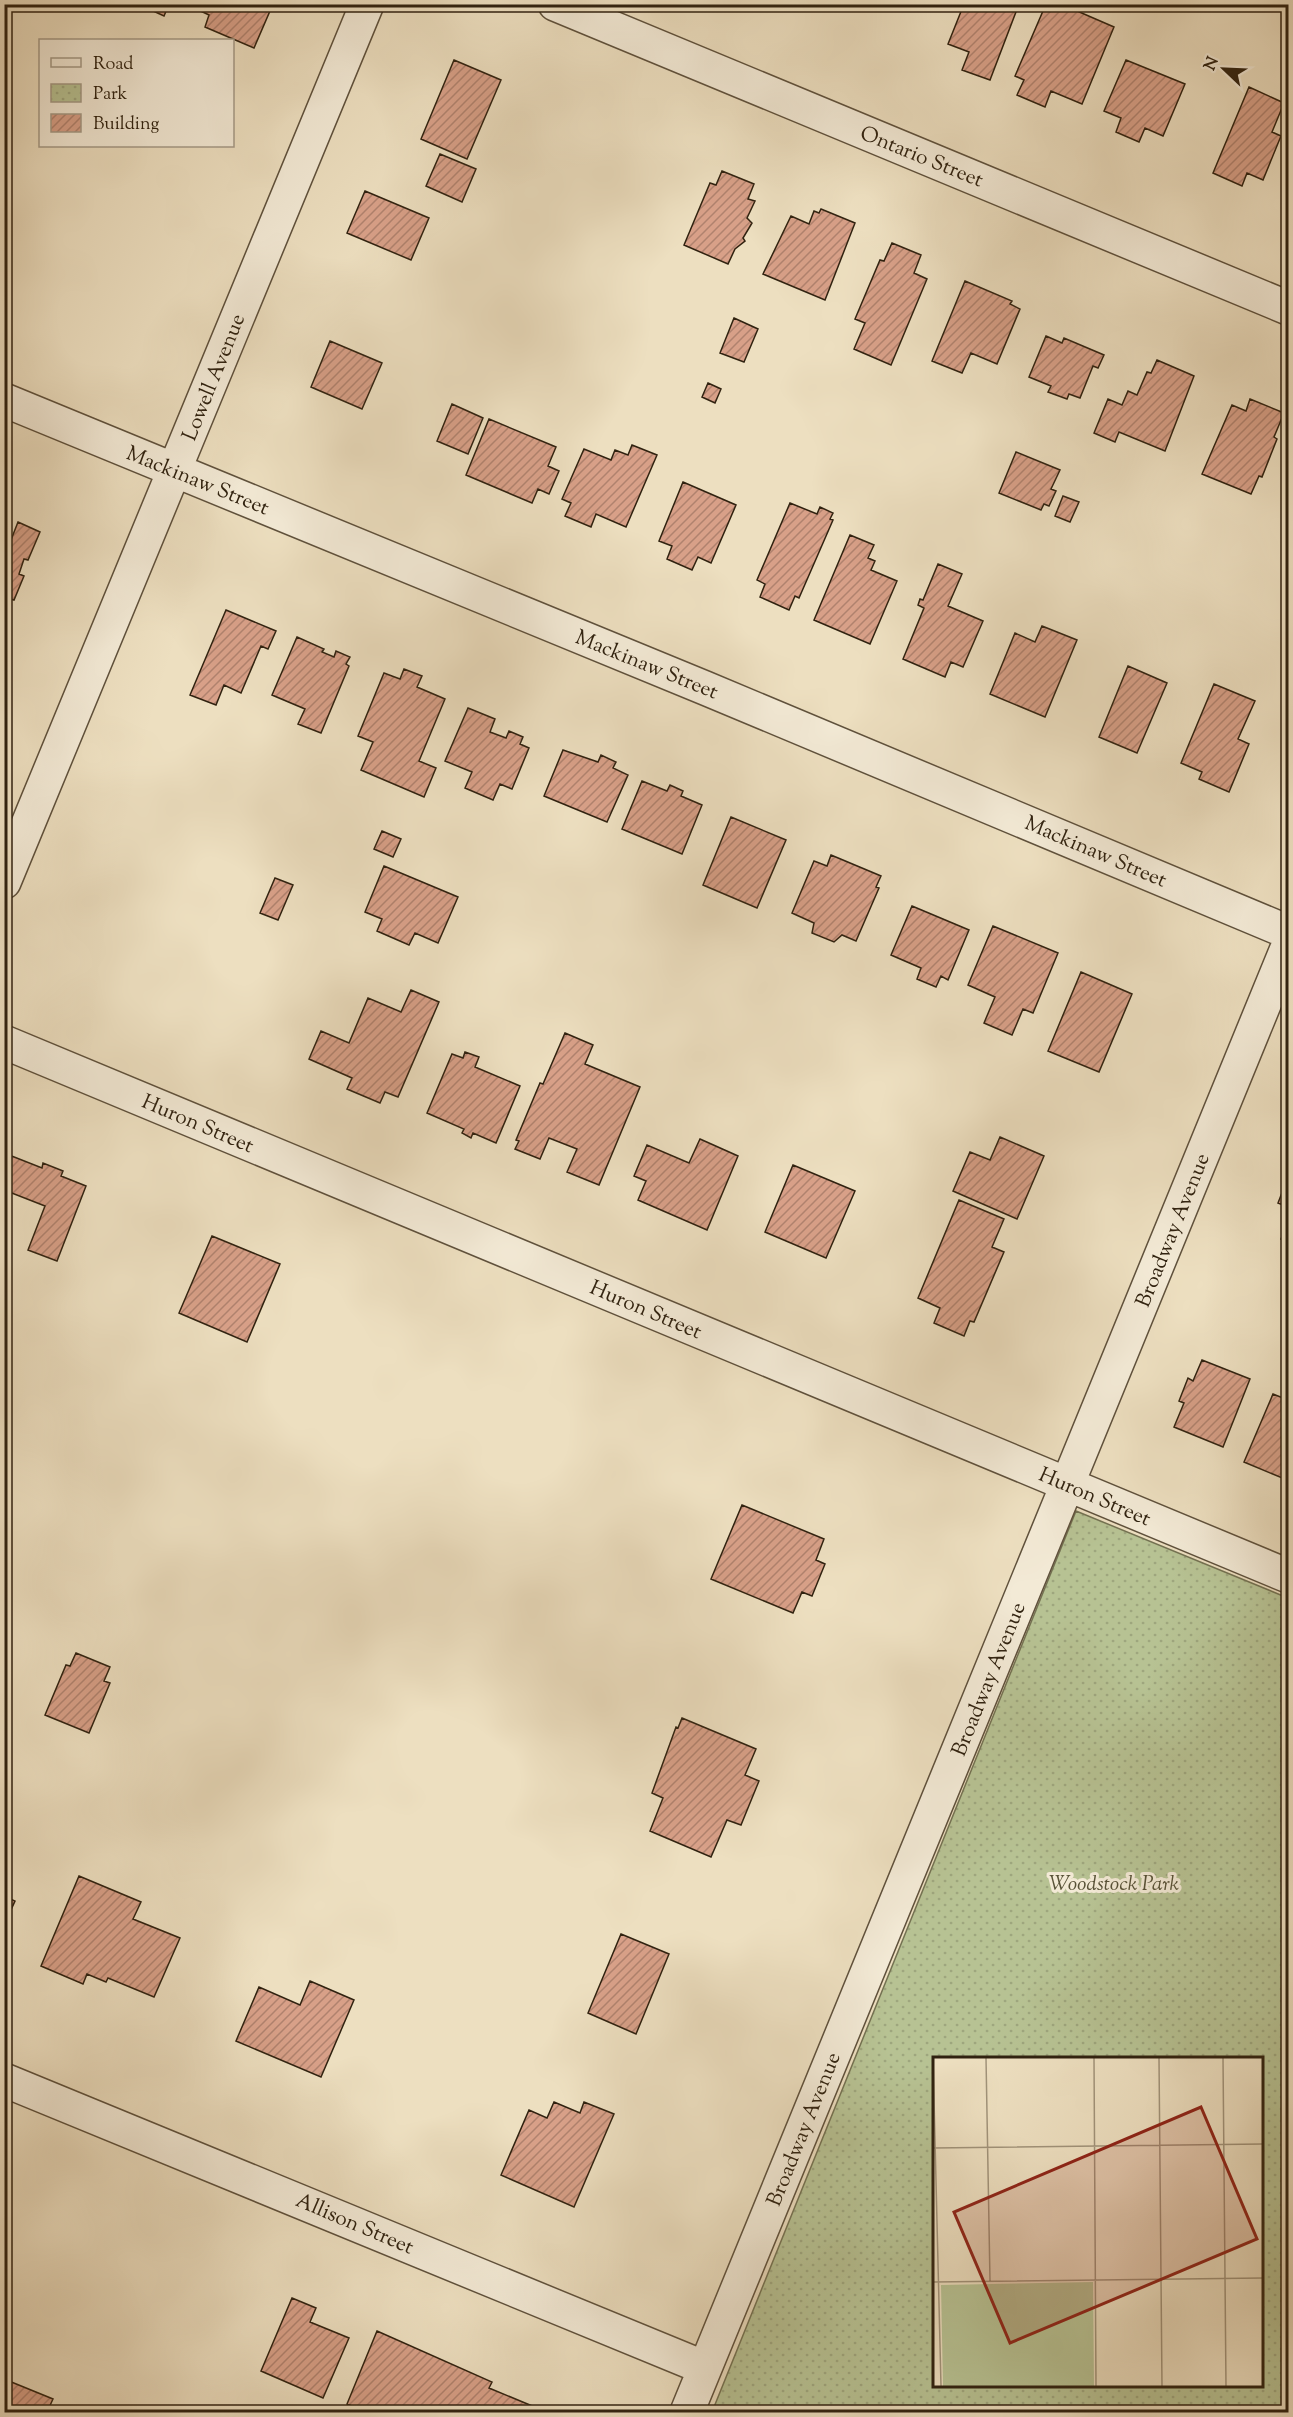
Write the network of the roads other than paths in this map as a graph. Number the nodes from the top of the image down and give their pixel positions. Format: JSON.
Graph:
{"nodes":[{"id":1,"x":367,"y":4,"type":"edge"},
{"id":2,"x":555,"y":4,"type":"edge"},
{"id":3,"x":1288,"y":308,"type":"edge"},
{"id":4,"x":4,"y":400,"type":"edge"},
{"id":5,"x":174,"y":470,"type":"junction"},
{"id":6,"x":4,"y":882,"type":"edge"},
{"id":7,"x":1288,"y":932,"type":"edge"},
{"id":8,"x":1288,"y":946,"type":"edge"},
{"id":9,"x":4,"y":1042,"type":"edge"},
{"id":10,"x":1068,"y":1485,"type":"junction"},
{"id":11,"x":1288,"y":1576,"type":"edge"},
{"id":12,"x":4,"y":2080,"type":"edge"},
{"id":13,"x":705,"y":2368,"type":"junction"},
{"id":14,"x":687,"y":2412,"type":"edge"}],
"edges":[{"from":1,"to":5,"type":"street","name":"Lowell Avenue"},
{"from":2,"to":3,"type":"street","name":"Ontario Street"},
{"from":4,"to":5,"type":"street","name":"Mackinaw Street"},
{"from":5,"to":6,"type":"street","name":"Lowell Avenue"},
{"from":5,"to":7,"type":"street","name":"Mackinaw Street"},
{"from":8,"to":10,"type":"street","name":"Broadway Avenue"},
{"from":9,"to":10,"type":"street","name":"Huron Street"},
{"from":10,"to":11,"type":"street","name":"Huron Street"},
{"from":10,"to":13,"type":"street","name":"Broadway Avenue"},
{"from":12,"to":13,"type":"street","name":"Allison Street"},
{"from":13,"to":14,"type":"street","name":"Broadway Avenue"}]}
